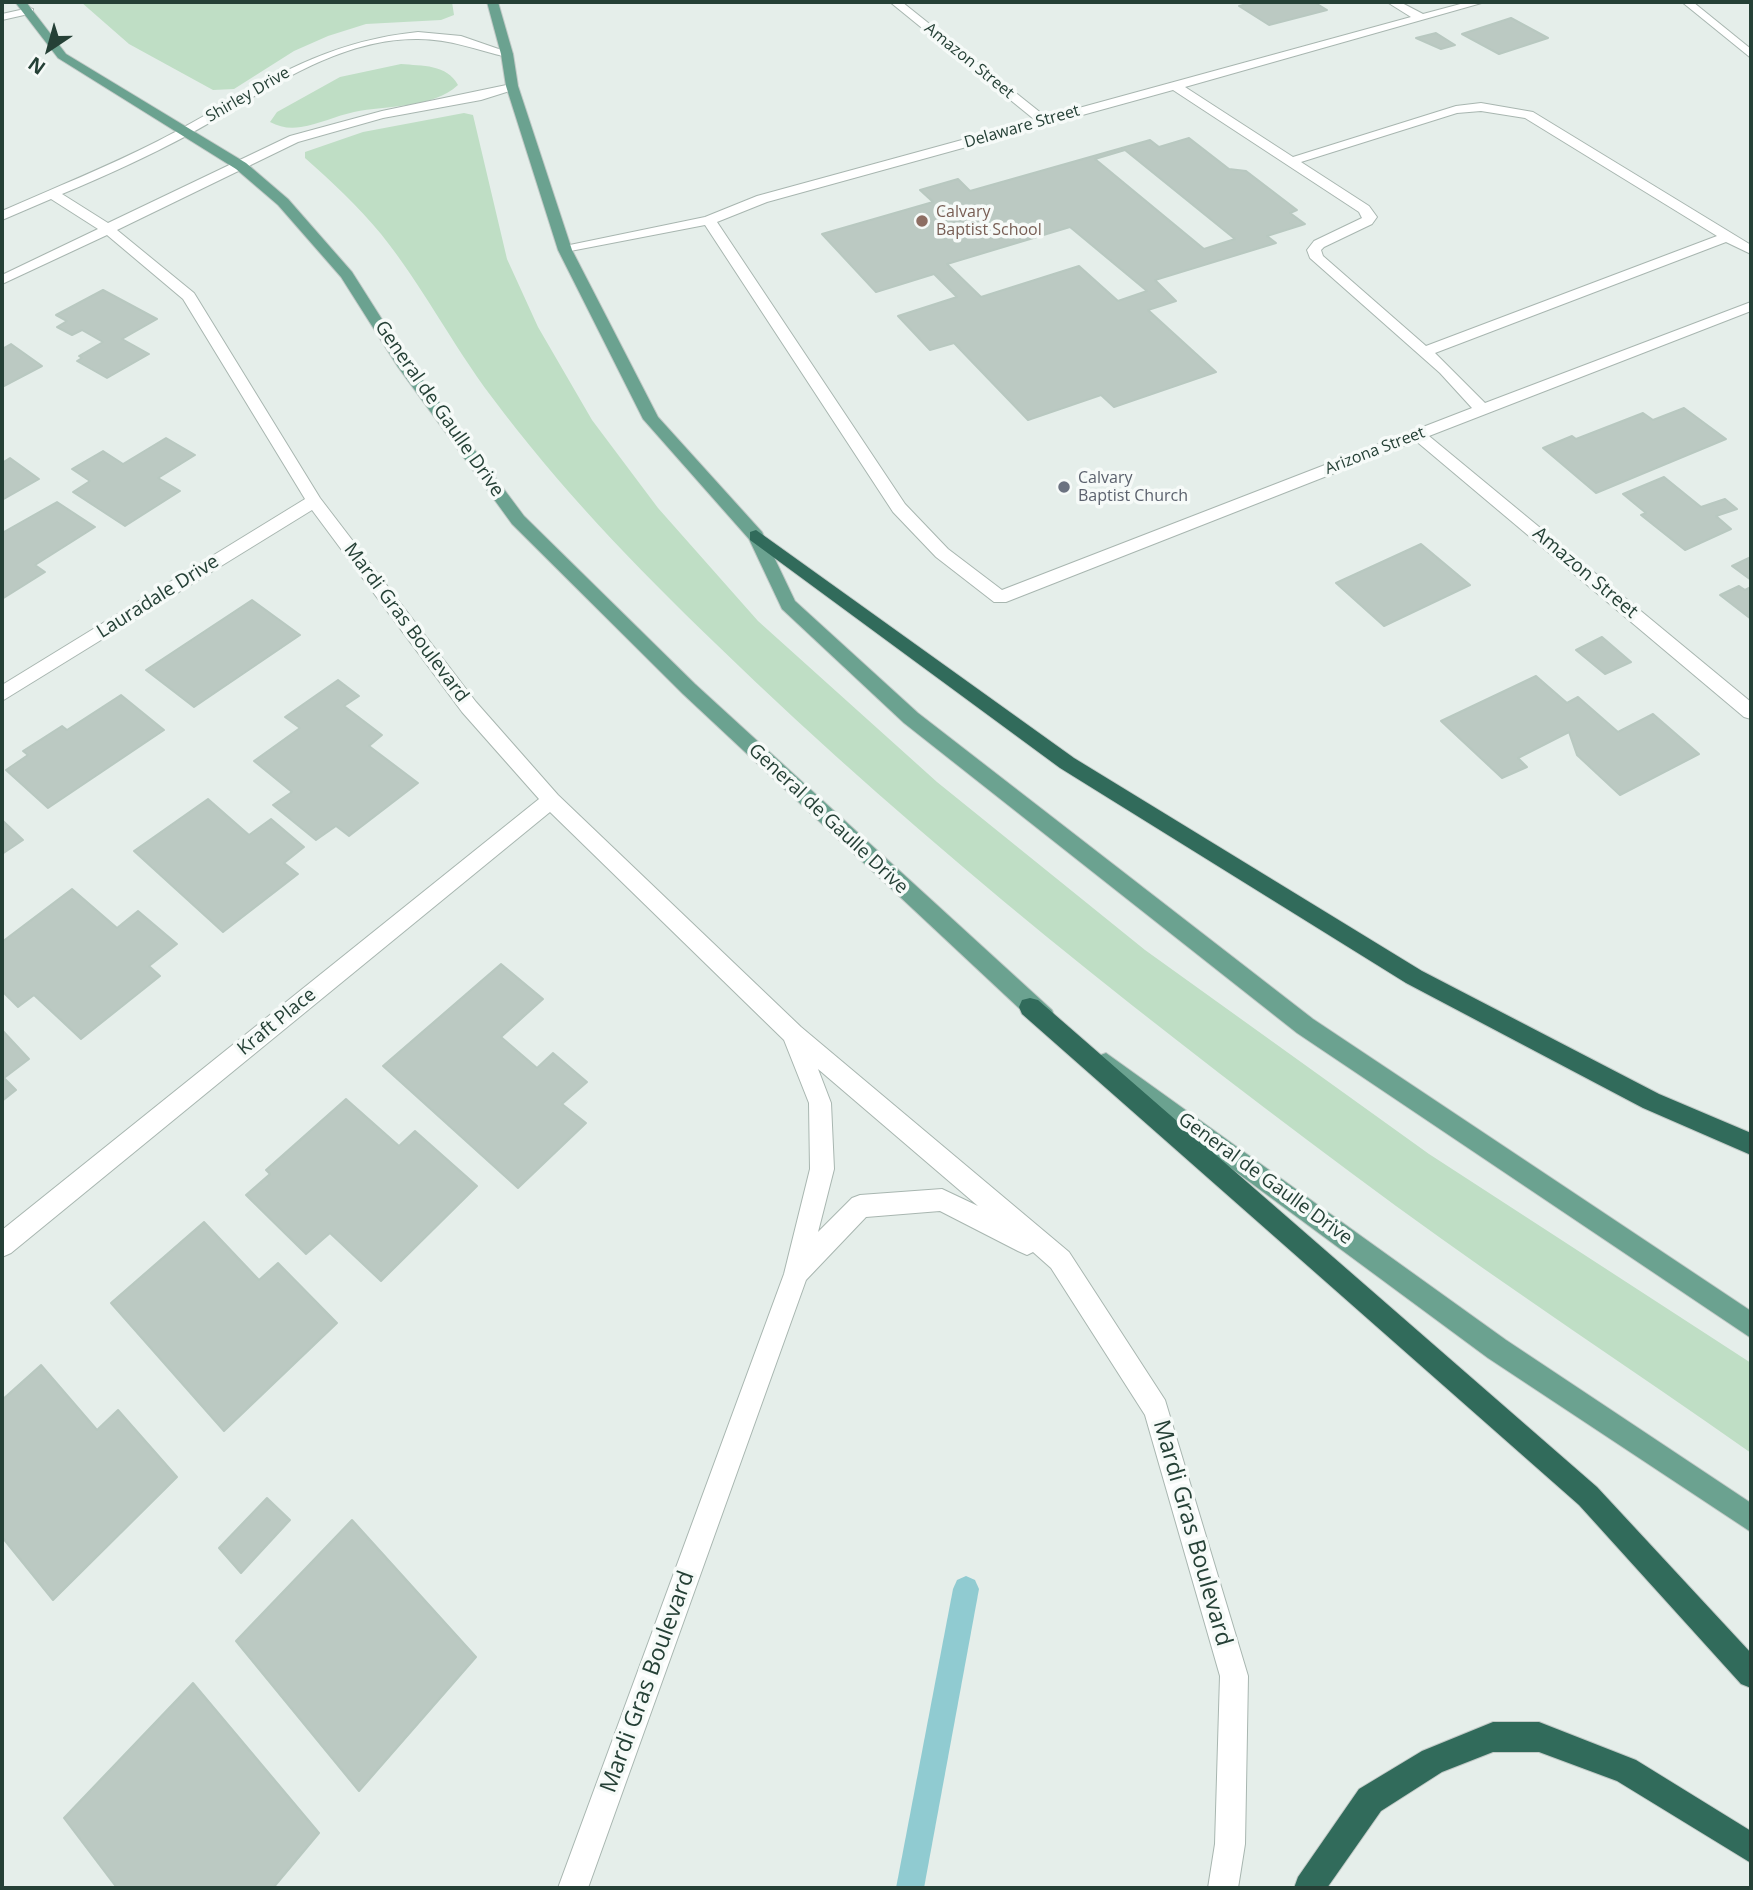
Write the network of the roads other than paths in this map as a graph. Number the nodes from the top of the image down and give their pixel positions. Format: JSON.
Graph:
{"nodes":[{"id":1,"x":492,"y":2,"type":"edge"},
{"id":2,"x":895,"y":2,"type":"edge"},
{"id":3,"x":1392,"y":2,"type":"edge"},
{"id":4,"x":1480,"y":2,"type":"edge"},
{"id":5,"x":1687,"y":2,"type":"edge"},
{"id":6,"x":24,"y":6,"type":"edge"},
{"id":7,"x":2,"y":17,"type":"edge"},
{"id":8,"x":1421,"y":18,"type":"junction"},
{"id":9,"x":508,"y":54,"type":"junction"},
{"id":10,"x":1751,"y":55,"type":"edge"},
{"id":11,"x":1174,"y":85,"type":"junction"},
{"id":12,"x":512,"y":86,"type":"junction"},
{"id":13,"x":1043,"y":121,"type":"junction"},
{"id":14,"x":185,"y":132,"type":"junction"},
{"id":15,"x":1292,"y":161,"type":"junction"},
{"id":16,"x":241,"y":166,"type":"junction"},
{"id":17,"x":51,"y":193,"type":"junction"},
{"id":18,"x":2,"y":216,"type":"edge"},
{"id":19,"x":709,"y":220,"type":"junction"},
{"id":20,"x":108,"y":229,"type":"junction"},
{"id":21,"x":1727,"y":237,"type":"junction"},
{"id":22,"x":565,"y":250,"type":"junction"},
{"id":23,"x":1751,"y":250,"type":"edge"},
{"id":24,"x":2,"y":280,"type":"edge"},
{"id":25,"x":1751,"y":306,"type":"edge"},
{"id":26,"x":1424,"y":352,"type":"junction"},
{"id":27,"x":1484,"y":410,"type":"junction"},
{"id":28,"x":1419,"y":435,"type":"junction"},
{"id":29,"x":314,"y":501,"type":"junction"},
{"id":30,"x":756,"y":537,"type":"junction"},
{"id":31,"x":2,"y":694,"type":"edge"},
{"id":32,"x":1751,"y":712,"type":"edge"},
{"id":33,"x":551,"y":800,"type":"junction"},
{"id":34,"x":1030,"y":1007,"type":"junction"},
{"id":35,"x":793,"y":1034,"type":"junction"},
{"id":36,"x":1751,"y":1144,"type":"edge"},
{"id":37,"x":2,"y":1245,"type":"edge"},
{"id":38,"x":1060,"y":1260,"type":"junction"},
{"id":39,"x":796,"y":1274,"type":"junction"},
{"id":40,"x":1751,"y":1326,"type":"edge"},
{"id":41,"x":1751,"y":1520,"type":"edge"},
{"id":42,"x":1751,"y":1674,"type":"edge"},
{"id":43,"x":1751,"y":1848,"type":"edge"},
{"id":44,"x":573,"y":1888,"type":"edge"},
{"id":45,"x":1223,"y":1888,"type":"edge"},
{"id":46,"x":1308,"y":1888,"type":"edge"}],
"edges":[{"from":1,"to":9,"type":"main road"},
{"from":2,"to":13,"type":"street","name":"Amazon Street"},
{"from":3,"to":8,"type":"street"},
{"from":4,"to":8,"type":"street","name":"Delaware Street"},
{"from":5,"to":10,"type":"street"},
{"from":6,"to":7,"type":"street"},
{"from":6,"to":14,"type":"main road","name":"General de Gaulle Drive"},
{"from":8,"to":11,"type":"street","name":"Delaware Street"},
{"from":9,"to":12,"type":"main road"},
{"from":9,"to":14,"type":"street","name":"Shirley Drive"},
{"from":11,"to":13,"type":"street","name":"Delaware Street"},
{"from":11,"to":15,"type":"street"},
{"from":12,"to":16,"type":"street"},
{"from":12,"to":22,"type":"main road"},
{"from":13,"to":19,"type":"street","name":"Delaware Street"},
{"from":14,"to":16,"type":"main road","name":"General de Gaulle Drive"},
{"from":14,"to":17,"type":"street","name":"Shirley Drive"},
{"from":15,"to":21,"type":"street"},
{"from":15,"to":26,"type":"street"},
{"from":16,"to":20,"type":"street"},
{"from":16,"to":34,"type":"main road","name":"General de Gaulle Drive"},
{"from":17,"to":18,"type":"street","name":"Shirley Drive"},
{"from":17,"to":20,"type":"street","name":"Mardi Gras Boulevard"},
{"from":19,"to":22,"type":"street","name":"Delaware Street"},
{"from":19,"to":28,"type":"street","name":"Arizona Street"},
{"from":20,"to":24,"type":"street"},
{"from":20,"to":29,"type":"street","name":"Mardi Gras Boulevard"},
{"from":21,"to":23,"type":"street"},
{"from":21,"to":26,"type":"street"},
{"from":22,"to":30,"type":"main road"},
{"from":25,"to":27,"type":"street","name":"Arizona Street"},
{"from":26,"to":27,"type":"street"},
{"from":27,"to":28,"type":"street","name":"Arizona Street"},
{"from":28,"to":32,"type":"street","name":"Amazon Street"},
{"from":29,"to":31,"type":"street","name":"Lauradale Drive"},
{"from":29,"to":33,"type":"street","name":"Mardi Gras Boulevard"},
{"from":30,"to":36,"type":"highway"},
{"from":30,"to":40,"type":"main road"},
{"from":33,"to":35,"type":"street","name":"Mardi Gras Boulevard"},
{"from":33,"to":37,"type":"street","name":"Kraft Place"},
{"from":34,"to":41,"type":"main road","name":"General de Gaulle Drive"},
{"from":34,"to":42,"type":"highway"},
{"from":35,"to":38,"type":"street","name":"Mardi Gras Boulevard"},
{"from":35,"to":39,"type":"street","name":"Mardi Gras Boulevard"},
{"from":38,"to":39,"type":"street"},
{"from":38,"to":45,"type":"street","name":"Mardi Gras Boulevard"},
{"from":39,"to":44,"type":"street","name":"Mardi Gras Boulevard"},
{"from":43,"to":46,"type":"highway"}]}
